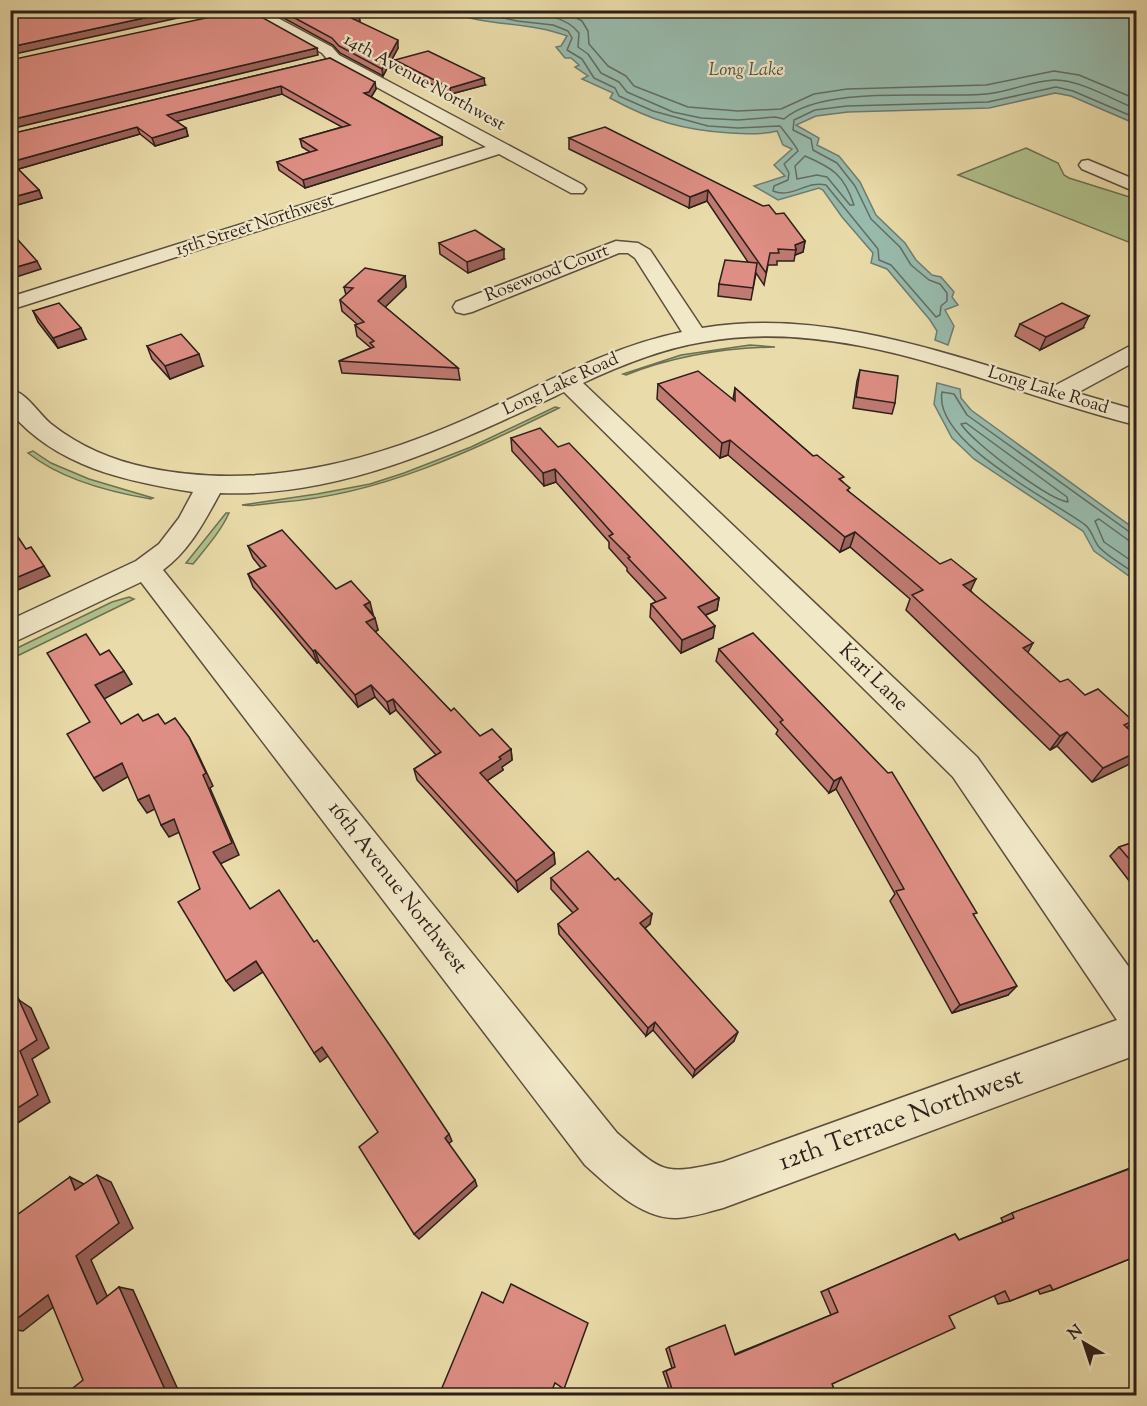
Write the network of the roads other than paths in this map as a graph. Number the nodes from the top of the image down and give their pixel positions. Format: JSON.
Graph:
{"nodes":[{"id":1,"x":245,"y":11,"type":"edge"},
{"id":2,"x":334,"y":58,"type":"junction"},
{"id":3,"x":311,"y":64,"type":"edge"},
{"id":4,"x":500,"y":148,"type":"junction"},
{"id":5,"x":1088,"y":165,"type":"dead end"},
{"id":6,"x":1137,"y":187,"type":"edge"},
{"id":7,"x":577,"y":189,"type":"dead end"},
{"id":8,"x":10,"y":304,"type":"edge"},
{"id":9,"x":464,"y":307,"type":"dead end"},
{"id":10,"x":696,"y":336,"type":"junction"},
{"id":11,"x":1137,"y":352,"type":"edge"},
{"id":12,"x":567,"y":381,"type":"junction"},
{"id":13,"x":1057,"y":394,"type":"junction"},
{"id":14,"x":10,"y":396,"type":"edge"},
{"id":15,"x":1137,"y":418,"type":"edge"},
{"id":16,"x":212,"y":485,"type":"junction"},
{"id":17,"x":146,"y":568,"type":"junction"},
{"id":18,"x":10,"y":633,"type":"edge"},
{"id":19,"x":1137,"y":1011,"type":"edge"},
{"id":20,"x":1137,"y":1034,"type":"edge"},
{"id":21,"x":662,"y":1193,"type":"joint"}],
"edges":[{"from":1,"to":2,"type":"street","name":"14th Avenue Northwest"},
{"from":2,"to":3,"type":"street"},
{"from":2,"to":4,"type":"street","name":"14th Avenue Northwest"},
{"from":4,"to":7,"type":"street","name":"14th Avenue Northwest"},
{"from":4,"to":8,"type":"street","name":"15th Street Northwest"},
{"from":5,"to":6,"type":"street"},
{"from":9,"to":10,"type":"street","name":"Rosewood Court"},
{"from":10,"to":12,"type":"street","name":"Long Lake Road"},
{"from":10,"to":13,"type":"street","name":"Long Lake Road"},
{"from":11,"to":13,"type":"street"},
{"from":12,"to":16,"type":"street","name":"Long Lake Road"},
{"from":12,"to":19,"type":"street","name":"Kari Lane"},
{"from":13,"to":15,"type":"street","name":"Long Lake Road"},
{"from":14,"to":16,"type":"street","name":"Long Lake Road"},
{"from":16,"to":17,"type":"street"},
{"from":17,"to":18,"type":"street"},
{"from":17,"to":21,"type":"street","name":"16th Avenue Northwest"},
{"from":20,"to":21,"type":"street","name":"12th Terrace Northwest"}]}
